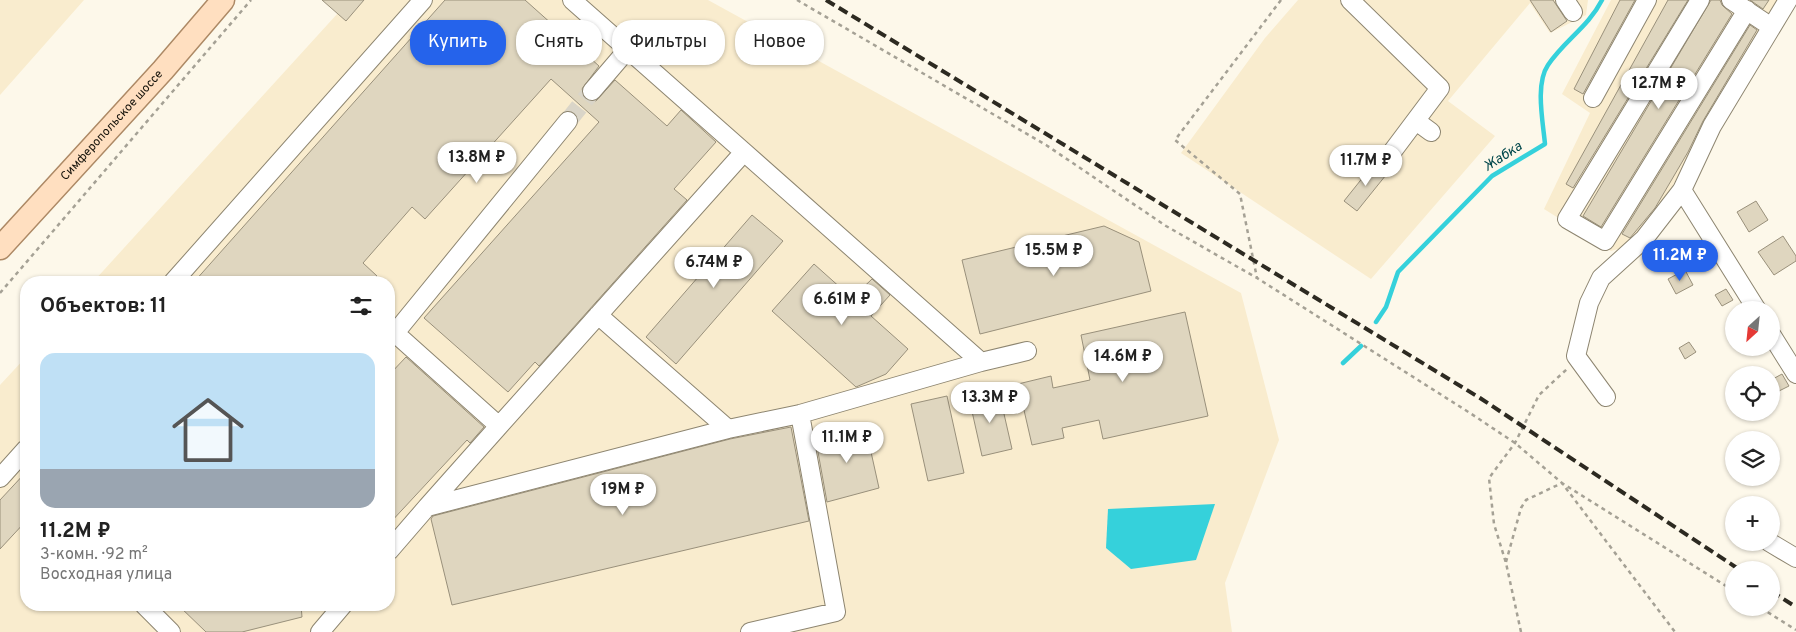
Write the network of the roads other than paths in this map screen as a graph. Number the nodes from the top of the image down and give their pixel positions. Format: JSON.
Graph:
{"nodes":[{"id":1,"x":223,"y":0,"type":"edge"},
{"id":2,"x":423,"y":0,"type":"edge"},
{"id":3,"x":572,"y":0,"type":"edge"},
{"id":4,"x":1350,"y":0,"type":"edge"},
{"id":5,"x":1648,"y":0,"type":"edge"},
{"id":6,"x":1700,"y":0,"type":"edge"},
{"id":7,"x":1731,"y":0,"type":"edge"},
{"id":8,"x":1788,"y":0,"type":"edge"},
{"id":9,"x":1747,"y":10,"type":"junction"},
{"id":10,"x":1770,"y":26,"type":"junction"},
{"id":11,"x":612,"y":35,"type":"edge"},
{"id":12,"x":614,"y":65,"type":"edge"},
{"id":13,"x":646,"y":65,"type":"edge"},
{"id":14,"x":592,"y":91,"type":"tunnel mouth"},
{"id":15,"x":1592,"y":98,"type":"dead end"},
{"id":16,"x":568,"y":121,"type":"tunnel mouth"},
{"id":17,"x":1416,"y":121,"type":"junction"},
{"id":18,"x":1431,"y":132,"type":"dead end"},
{"id":19,"x":744,"y":152,"type":"junction"},
{"id":20,"x":1386,"y":160,"type":"dead end"},
{"id":21,"x":1682,"y":190,"type":"junction"},
{"id":22,"x":0,"y":248,"type":"edge"},
{"id":23,"x":178,"y":276,"type":"edge"},
{"id":24,"x":1751,"y":301,"type":"edge"},
{"id":25,"x":598,"y":315,"type":"junction"},
{"id":26,"x":395,"y":332,"type":"edge"},
{"id":27,"x":395,"y":339,"type":"edge"},
{"id":28,"x":1780,"y":348,"type":"edge"},
{"id":29,"x":1027,"y":351,"type":"dead end"},
{"id":30,"x":981,"y":362,"type":"junction"},
{"id":31,"x":1796,"y":374,"type":"edge"},
{"id":32,"x":1606,"y":398,"type":"dead end"},
{"id":33,"x":800,"y":414,"type":"junction"},
{"id":34,"x":499,"y":426,"type":"junction"},
{"id":35,"x":728,"y":430,"type":"junction"},
{"id":36,"x":20,"y":456,"type":"edge"},
{"id":37,"x":0,"y":478,"type":"edge"},
{"id":38,"x":427,"y":507,"type":"junction"},
{"id":39,"x":395,"y":544,"type":"edge"},
{"id":40,"x":1780,"y":549,"type":"edge"},
{"id":41,"x":1796,"y":558,"type":"edge"},
{"id":42,"x":150,"y":611,"type":"edge"},
{"id":43,"x":338,"y":611,"type":"edge"},
{"id":44,"x":171,"y":632,"type":"edge"},
{"id":45,"x":320,"y":632,"type":"edge"},
{"id":46,"x":750,"y":632,"type":"edge"}],
"edges":[{"from":1,"to":22,"type":"main road","name":"Симферопольское шоссе"},
{"from":2,"to":23,"type":"street"},
{"from":3,"to":11,"type":"street"},
{"from":4,"to":17,"type":"street"},
{"from":5,"to":15,"type":"street"},
{"from":6,"to":9,"type":"street"},
{"from":7,"to":9,"type":"street"},
{"from":8,"to":10,"type":"street"},
{"from":9,"to":10,"type":"street"},
{"from":10,"to":21,"type":"street"},
{"from":12,"to":14,"type":"street"},
{"from":13,"to":19,"type":"street"},
{"from":16,"to":26,"type":"street"},
{"from":17,"to":18,"type":"street"},
{"from":17,"to":20,"type":"street"},
{"from":19,"to":25,"type":"street"},
{"from":19,"to":30,"type":"street"},
{"from":21,"to":24,"type":"street"},
{"from":21,"to":32,"type":"street"},
{"from":25,"to":34,"type":"street"},
{"from":25,"to":35,"type":"street"},
{"from":27,"to":34,"type":"street"},
{"from":28,"to":31,"type":"street"},
{"from":29,"to":30,"type":"street"},
{"from":30,"to":33,"type":"street"},
{"from":33,"to":35,"type":"street"},
{"from":33,"to":46,"type":"street"},
{"from":34,"to":38,"type":"street"},
{"from":35,"to":38,"type":"street"},
{"from":36,"to":37,"type":"street"},
{"from":38,"to":39,"type":"street"},
{"from":40,"to":41,"type":"street"},
{"from":42,"to":44,"type":"street"},
{"from":43,"to":45,"type":"street"}]}
